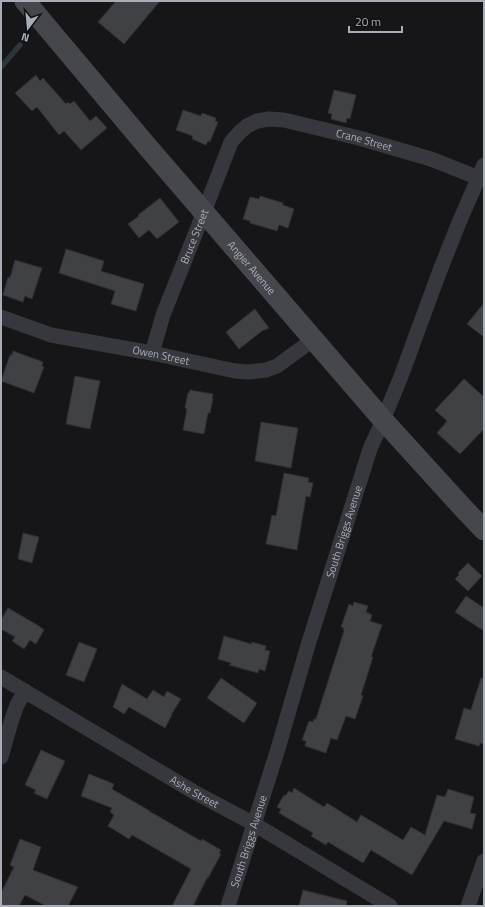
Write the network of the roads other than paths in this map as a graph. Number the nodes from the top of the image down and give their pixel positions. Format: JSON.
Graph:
{"nodes":[{"id":1,"x":25,"y":1,"type":"edge"},
{"id":2,"x":247,"y":126,"type":"joint"},
{"id":3,"x":481,"y":171,"type":"edge"},
{"id":4,"x":204,"y":212,"type":"junction"},
{"id":5,"x":1,"y":317,"type":"edge"},
{"id":6,"x":314,"y":339,"type":"junction"},
{"id":7,"x":152,"y":353,"type":"junction"},
{"id":8,"x":383,"y":420,"type":"junction"},
{"id":9,"x":484,"y":530,"type":"edge"},
{"id":10,"x":1,"y":676,"type":"edge"},
{"id":11,"x":25,"y":691,"type":"junction"},
{"id":12,"x":1,"y":757,"type":"edge"},
{"id":13,"x":254,"y":824,"type":"junction"},
{"id":14,"x":484,"y":861,"type":"edge"},
{"id":15,"x":228,"y":906,"type":"edge"},
{"id":16,"x":390,"y":906,"type":"edge"},
{"id":17,"x":468,"y":906,"type":"edge"}],
"edges":[{"from":1,"to":4,"type":"main road","name":"Angier Avenue"},
{"from":2,"to":3,"type":"street","name":"Crane Street"},
{"from":2,"to":4,"type":"street","name":"Bruce Street"},
{"from":3,"to":8,"type":"street","name":"South Briggs Avenue"},
{"from":4,"to":6,"type":"main road","name":"Angier Avenue"},
{"from":4,"to":7,"type":"street","name":"Bruce Street"},
{"from":5,"to":7,"type":"street","name":"Owen Street"},
{"from":6,"to":7,"type":"street","name":"Owen Street"},
{"from":6,"to":8,"type":"main road","name":"Angier Avenue"},
{"from":8,"to":9,"type":"main road","name":"Angier Avenue"},
{"from":8,"to":13,"type":"street","name":"South Briggs Avenue"},
{"from":10,"to":11,"type":"street","name":"Ashe Street"},
{"from":11,"to":12,"type":"street"},
{"from":11,"to":13,"type":"street","name":"Ashe Street"},
{"from":13,"to":15,"type":"street","name":"South Briggs Avenue"},
{"from":13,"to":16,"type":"street","name":"Ashe Street"},
{"from":14,"to":17,"type":"street"}]}
